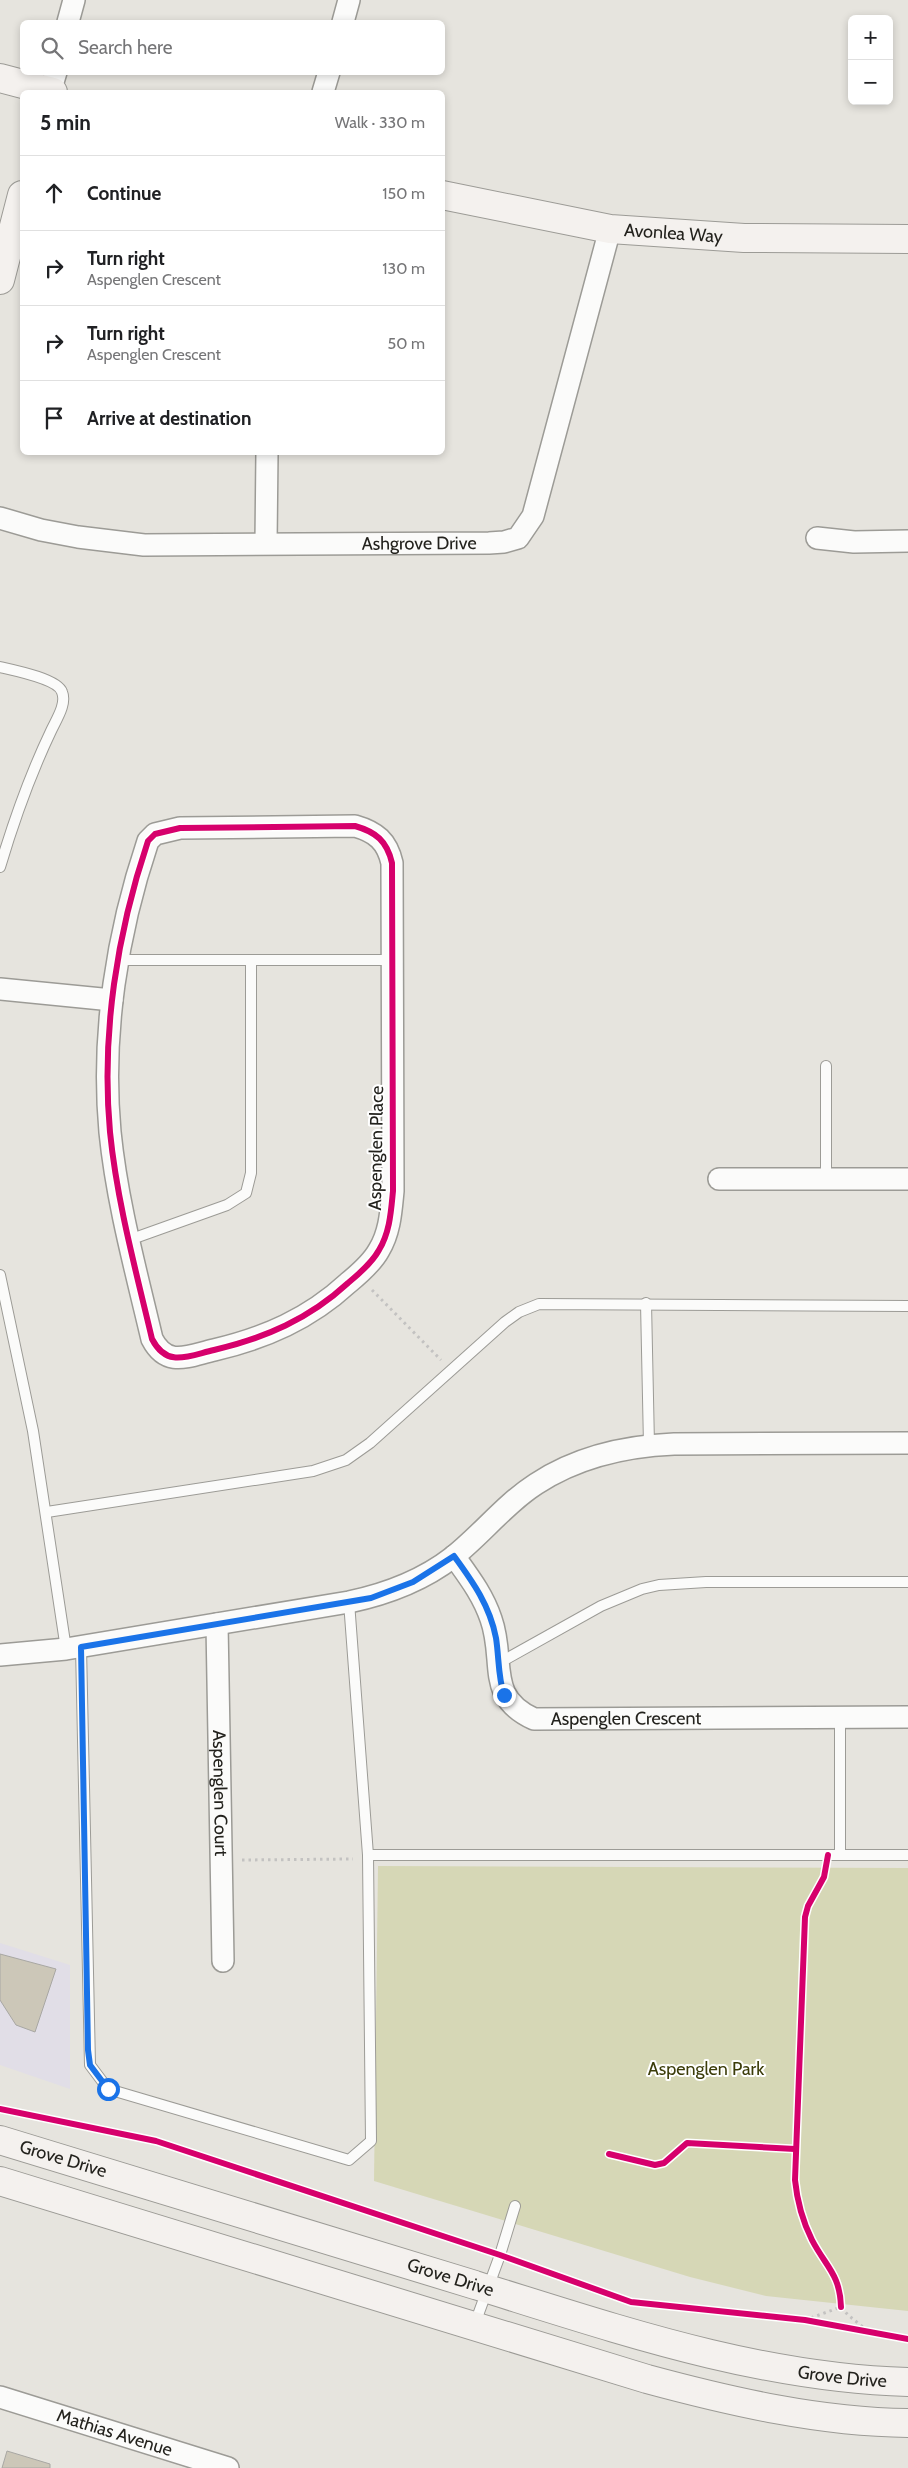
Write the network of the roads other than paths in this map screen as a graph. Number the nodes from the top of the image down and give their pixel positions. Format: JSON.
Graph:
{"nodes":[{"id":1,"x":74,"y":0,"type":"edge"},
{"id":2,"x":349,"y":0,"type":"edge"},
{"id":3,"x":69,"y":20,"type":"edge"},
{"id":4,"x":343,"y":20,"type":"edge"},
{"id":5,"x":328,"y":75,"type":"edge"},
{"id":6,"x":0,"y":78,"type":"edge"},
{"id":7,"x":52,"y":87,"type":"edge"},
{"id":8,"x":324,"y":90,"type":"edge"},
{"id":9,"x":445,"y":196,"type":"edge"},
{"id":10,"x":20,"y":202,"type":"edge"},
{"id":11,"x":610,"y":229,"type":"junction"},
{"id":12,"x":908,"y":239,"type":"edge"},
{"id":13,"x":2,"y":266,"type":"edge"},
{"id":14,"x":267,"y":455,"type":"edge"},
{"id":15,"x":0,"y":518,"type":"edge"},
{"id":16,"x":817,"y":538,"type":"dead end"},
{"id":17,"x":908,"y":542,"type":"edge"},
{"id":18,"x":266,"y":543,"type":"junction"},
{"id":19,"x":0,"y":667,"type":"edge"},
{"id":20,"x":0,"y":867,"type":"edge"},
{"id":21,"x":119,"y":960,"type":"junction"},
{"id":22,"x":251,"y":960,"type":"junction"},
{"id":23,"x":392,"y":960,"type":"junction"},
{"id":24,"x":0,"y":989,"type":"edge"},
{"id":25,"x":112,"y":1000,"type":"junction"},
{"id":26,"x":826,"y":1066,"type":"dead end"},
{"id":27,"x":720,"y":1178,"type":"dead end"},
{"id":28,"x":826,"y":1178,"type":"junction"},
{"id":29,"x":908,"y":1178,"type":"edge"},
{"id":30,"x":129,"y":1240,"type":"junction"},
{"id":31,"x":0,"y":1275,"type":"edge"},
{"id":32,"x":646,"y":1303,"type":"junction"},
{"id":33,"x":908,"y":1306,"type":"edge"},
{"id":34,"x":908,"y":1443,"type":"edge"},
{"id":35,"x":649,"y":1445,"type":"junction"},
{"id":36,"x":47,"y":1512,"type":"junction"},
{"id":37,"x":454,"y":1556,"type":"junction"},
{"id":38,"x":908,"y":1582,"type":"edge"},
{"id":39,"x":349,"y":1602,"type":"junction"},
{"id":40,"x":217,"y":1624,"type":"junction"},
{"id":41,"x":73,"y":1648,"type":"junction"},
{"id":42,"x":0,"y":1655,"type":"edge"},
{"id":43,"x":499,"y":1663,"type":"junction"},
{"id":44,"x":908,"y":1717,"type":"edge"},
{"id":45,"x":840,"y":1718,"type":"junction"},
{"id":46,"x":368,"y":1855,"type":"junction"},
{"id":47,"x":840,"y":1855,"type":"junction"},
{"id":48,"x":908,"y":1855,"type":"edge"},
{"id":49,"x":223,"y":1960,"type":"dead end"},
{"id":50,"x":0,"y":2140,"type":"edge"},
{"id":51,"x":0,"y":2181,"type":"edge"},
{"id":52,"x":514,"y":2206,"type":"dead end"},
{"id":53,"x":488,"y":2289,"type":"junction"},
{"id":54,"x":473,"y":2327,"type":"junction"},
{"id":55,"x":908,"y":2382,"type":"edge"},
{"id":56,"x":0,"y":2398,"type":"edge"},
{"id":57,"x":908,"y":2423,"type":"edge"},
{"id":58,"x":228,"y":2468,"type":"edge"}],
"edges":[{"from":1,"to":3,"type":"street"},
{"from":2,"to":4,"type":"street"},
{"from":5,"to":8,"type":"street"},
{"from":6,"to":7,"type":"main road"},
{"from":9,"to":11,"type":"main road","name":"Avonlea Way"},
{"from":10,"to":13,"type":"main road"},
{"from":11,"to":12,"type":"main road","name":"Avonlea Way"},
{"from":11,"to":18,"type":"street","name":"Ashgrove Drive"},
{"from":14,"to":18,"type":"street"},
{"from":15,"to":18,"type":"street","name":"Ashgrove Drive"},
{"from":16,"to":17,"type":"street"},
{"from":19,"to":20,"type":"lane"},
{"from":21,"to":22,"type":"lane"},
{"from":21,"to":23,"type":"street","name":"Aspenglen Place"},
{"from":21,"to":25,"type":"street","name":"Aspenglen Place"},
{"from":22,"to":23,"type":"lane"},
{"from":22,"to":30,"type":"lane"},
{"from":23,"to":30,"type":"street","name":"Aspenglen Place"},
{"from":24,"to":25,"type":"street"},
{"from":25,"to":30,"type":"street","name":"Aspenglen Place"},
{"from":26,"to":28,"type":"lane"},
{"from":27,"to":28,"type":"street"},
{"from":28,"to":29,"type":"street"},
{"from":31,"to":36,"type":"lane"},
{"from":32,"to":33,"type":"lane"},
{"from":32,"to":35,"type":"lane"},
{"from":32,"to":36,"type":"lane"},
{"from":34,"to":35,"type":"street"},
{"from":35,"to":37,"type":"street"},
{"from":36,"to":41,"type":"lane"},
{"from":37,"to":39,"type":"street"},
{"from":37,"to":43,"type":"street","name":"Aspenglen Crescent"},
{"from":38,"to":43,"type":"lane"},
{"from":39,"to":40,"type":"street"},
{"from":39,"to":46,"type":"lane"},
{"from":40,"to":41,"type":"street"},
{"from":40,"to":49,"type":"street","name":"Aspenglen Court"},
{"from":41,"to":42,"type":"street"},
{"from":41,"to":46,"type":"lane"},
{"from":43,"to":45,"type":"street","name":"Aspenglen Crescent"},
{"from":44,"to":45,"type":"street","name":"Aspenglen Crescent"},
{"from":45,"to":47,"type":"lane"},
{"from":46,"to":47,"type":"lane"},
{"from":47,"to":48,"type":"lane"},
{"from":50,"to":53,"type":"main road","name":"Grove Drive"},
{"from":51,"to":54,"type":"main road"},
{"from":52,"to":53,"type":"lane"},
{"from":53,"to":54,"type":"lane"},
{"from":53,"to":55,"type":"main road","name":"Grove Drive"},
{"from":54,"to":57,"type":"main road"},
{"from":56,"to":58,"type":"street","name":"Mathias Avenue"}]}
